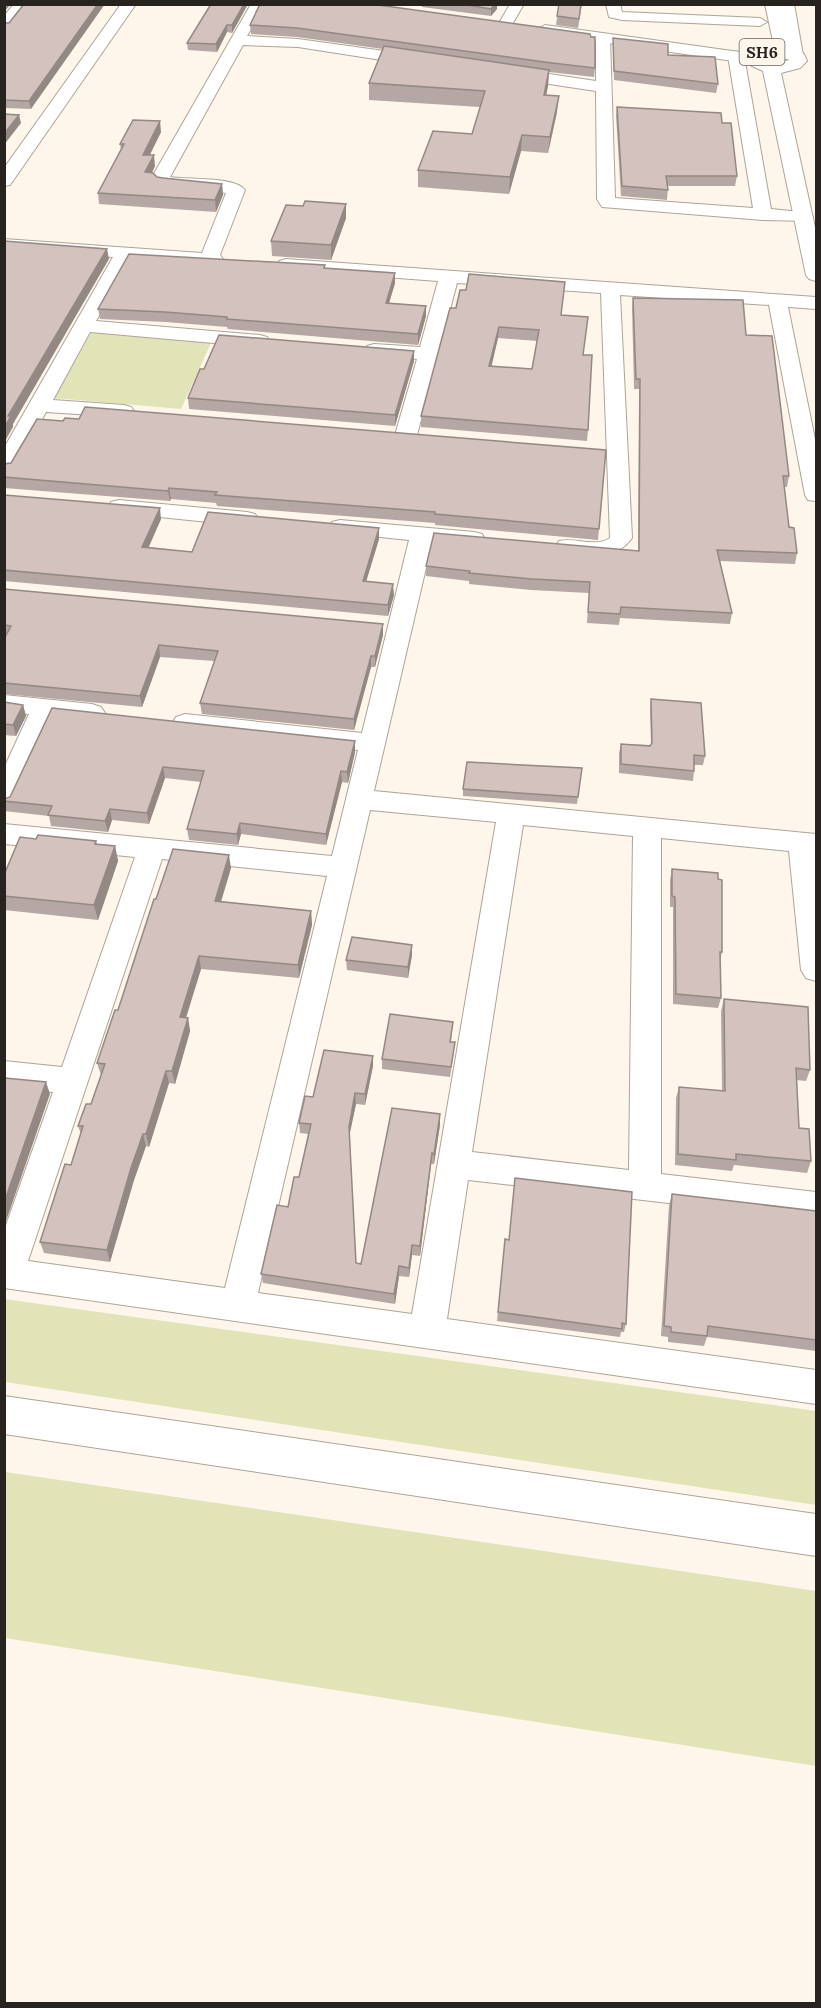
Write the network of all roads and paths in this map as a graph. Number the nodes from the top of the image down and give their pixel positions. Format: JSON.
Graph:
{"nodes":[{"id":1,"x":22,"y":4,"type":"edge"},
{"id":2,"x":129,"y":4,"type":"edge"},
{"id":3,"x":258,"y":4,"type":"edge"},
{"id":4,"x":517,"y":4,"type":"edge"},
{"id":5,"x":613,"y":4,"type":"edge"},
{"id":6,"x":757,"y":4,"type":"edge"},
{"id":7,"x":773,"y":4,"type":"edge"},
{"id":8,"x":786,"y":4,"type":"edge"},
{"id":9,"x":684,"y":18,"type":"edge"},
{"id":10,"x":760,"y":22,"type":"junction"},
{"id":11,"x":499,"y":24,"type":"joint"},
{"id":12,"x":4,"y":26,"type":"edge"},
{"id":13,"x":603,"y":37,"type":"junction"},
{"id":14,"x":238,"y":40,"type":"junction"},
{"id":15,"x":736,"y":56,"type":"junction"},
{"id":16,"x":776,"y":58,"type":"junction"},
{"id":17,"x":439,"y":63,"type":"edge"},
{"id":18,"x":497,"y":72,"type":"edge"},
{"id":19,"x":603,"y":87,"type":"junction"},
{"id":20,"x":27,"y":116,"type":"dead end"},
{"id":21,"x":49,"y":117,"type":"junction"},
{"id":22,"x":4,"y":181,"type":"edge"},
{"id":23,"x":809,"y":206,"type":"edge"},
{"id":24,"x":763,"y":215,"type":"junction"},
{"id":25,"x":4,"y":244,"type":"edge"},
{"id":26,"x":125,"y":253,"type":"junction"},
{"id":27,"x":209,"y":259,"type":"junction"},
{"id":28,"x":232,"y":261,"type":"edge"},
{"id":29,"x":266,"y":263,"type":"edge"},
{"id":30,"x":449,"y":276,"type":"junction"},
{"id":31,"x":816,"y":276,"type":"edge"},
{"id":32,"x":610,"y":288,"type":"junction"},
{"id":33,"x":777,"y":300,"type":"junction"},
{"id":34,"x":816,"y":303,"type":"edge"},
{"id":35,"x":83,"y":327,"type":"junction"},
{"id":36,"x":273,"y":342,"type":"edge"},
{"id":37,"x":357,"y":349,"type":"edge"},
{"id":38,"x":428,"y":354,"type":"junction"},
{"id":39,"x":40,"y":405,"type":"junction"},
{"id":40,"x":146,"y":413,"type":"edge"},
{"id":41,"x":382,"y":433,"type":"edge"},
{"id":42,"x":406,"y":435,"type":"junction"},
{"id":43,"x":429,"y":437,"type":"edge"},
{"id":44,"x":594,"y":450,"type":"edge"},
{"id":45,"x":617,"y":452,"type":"junction"},
{"id":46,"x":4,"y":468,"type":"edge"},
{"id":47,"x":816,"y":495,"type":"edge"},
{"id":48,"x":100,"y":505,"type":"edge"},
{"id":49,"x":267,"y":520,"type":"edge"},
{"id":50,"x":315,"y":525,"type":"edge"},
{"id":51,"x":422,"y":535,"type":"junction"},
{"id":52,"x":493,"y":540,"type":"edge"},
{"id":53,"x":552,"y":545,"type":"edge"},
{"id":54,"x":4,"y":704,"type":"edge"},
{"id":55,"x":44,"y":708,"type":"junction"},
{"id":56,"x":115,"y":715,"type":"edge"},
{"id":57,"x":162,"y":720,"type":"edge"},
{"id":58,"x":372,"y":743,"type":"junction"},
{"id":59,"x":4,"y":799,"type":"edge"},
{"id":60,"x":359,"y":799,"type":"junction"},
{"id":61,"x":511,"y":814,"type":"junction"},
{"id":62,"x":647,"y":827,"type":"junction"},
{"id":63,"x":4,"y":834,"type":"edge"},
{"id":64,"x":809,"y":843,"type":"edge"},
{"id":65,"x":152,"y":848,"type":"junction"},
{"id":66,"x":343,"y":867,"type":"junction"},
{"id":67,"x":816,"y":970,"type":"edge"},
{"id":68,"x":4,"y":1074,"type":"edge"},
{"id":69,"x":73,"y":1081,"type":"junction"},
{"id":70,"x":454,"y":1164,"type":"junction"},
{"id":71,"x":645,"y":1186,"type":"junction"},
{"id":72,"x":816,"y":1206,"type":"edge"},
{"id":73,"x":6,"y":1273,"type":"edge"},
{"id":74,"x":238,"y":1306,"type":"junction"},
{"id":75,"x":427,"y":1332,"type":"junction"},
{"id":76,"x":816,"y":1387,"type":"edge"},
{"id":77,"x":4,"y":1415,"type":"edge"},
{"id":78,"x":816,"y":1535,"type":"edge"}],
"edges":[{"from":1,"to":12,"type":"street"},
{"from":2,"to":21,"type":"street"},
{"from":3,"to":14,"type":"street"},
{"from":4,"to":11,"type":"street"},
{"from":5,"to":9,"type":"street"},
{"from":6,"to":10,"type":"street","number":"SH6"},
{"from":7,"to":16,"type":"street","number":"SH6"},
{"from":8,"to":16,"type":"street"},
{"from":9,"to":10,"type":"street"},
{"from":10,"to":16,"type":"street","number":"SH6"},
{"from":11,"to":13,"type":"street"},
{"from":13,"to":15,"type":"street"},
{"from":13,"to":19,"type":"street"},
{"from":14,"to":17,"type":"street"},
{"from":14,"to":27,"type":"street"},
{"from":15,"to":16,"type":"street"},
{"from":15,"to":24,"type":"street"},
{"from":16,"to":23,"type":"street","number":"SH6"},
{"from":18,"to":19,"type":"street"},
{"from":19,"to":24,"type":"street"},
{"from":20,"to":21,"type":"street"},
{"from":21,"to":22,"type":"street"},
{"from":23,"to":24,"type":"street"},
{"from":23,"to":31,"type":"street","number":"SH6"},
{"from":25,"to":26,"type":"street"},
{"from":26,"to":27,"type":"street"},
{"from":26,"to":35,"type":"street"},
{"from":27,"to":28,"type":"street"},
{"from":29,"to":30,"type":"street"},
{"from":30,"to":32,"type":"street"},
{"from":30,"to":38,"type":"street"},
{"from":32,"to":33,"type":"street"},
{"from":32,"to":45,"type":"street"},
{"from":33,"to":34,"type":"street"},
{"from":33,"to":47,"type":"street"},
{"from":35,"to":36,"type":"street"},
{"from":35,"to":39,"type":"street"},
{"from":37,"to":38,"type":"street"},
{"from":38,"to":42,"type":"street"},
{"from":39,"to":40,"type":"street"},
{"from":39,"to":46,"type":"street"},
{"from":41,"to":42,"type":"street"},
{"from":42,"to":43,"type":"street"},
{"from":44,"to":45,"type":"street"},
{"from":45,"to":53,"type":"street"},
{"from":48,"to":49,"type":"street"},
{"from":50,"to":51,"type":"street"},
{"from":51,"to":52,"type":"street"},
{"from":51,"to":58,"type":"street"},
{"from":54,"to":55,"type":"street"},
{"from":55,"to":56,"type":"street"},
{"from":55,"to":59,"type":"street"},
{"from":57,"to":58,"type":"street"},
{"from":58,"to":60,"type":"street"},
{"from":60,"to":61,"type":"street"},
{"from":60,"to":66,"type":"street"},
{"from":61,"to":62,"type":"street"},
{"from":61,"to":70,"type":"street"},
{"from":62,"to":64,"type":"street"},
{"from":62,"to":71,"type":"street"},
{"from":63,"to":65,"type":"street"},
{"from":64,"to":67,"type":"street"},
{"from":65,"to":66,"type":"street"},
{"from":65,"to":69,"type":"street"},
{"from":66,"to":74,"type":"street"},
{"from":68,"to":69,"type":"street"},
{"from":69,"to":73,"type":"street"},
{"from":70,"to":71,"type":"street"},
{"from":70,"to":75,"type":"street"},
{"from":71,"to":72,"type":"street"},
{"from":73,"to":74,"type":"street"},
{"from":74,"to":75,"type":"street"},
{"from":75,"to":76,"type":"street"},
{"from":77,"to":78,"type":"street"}]}
